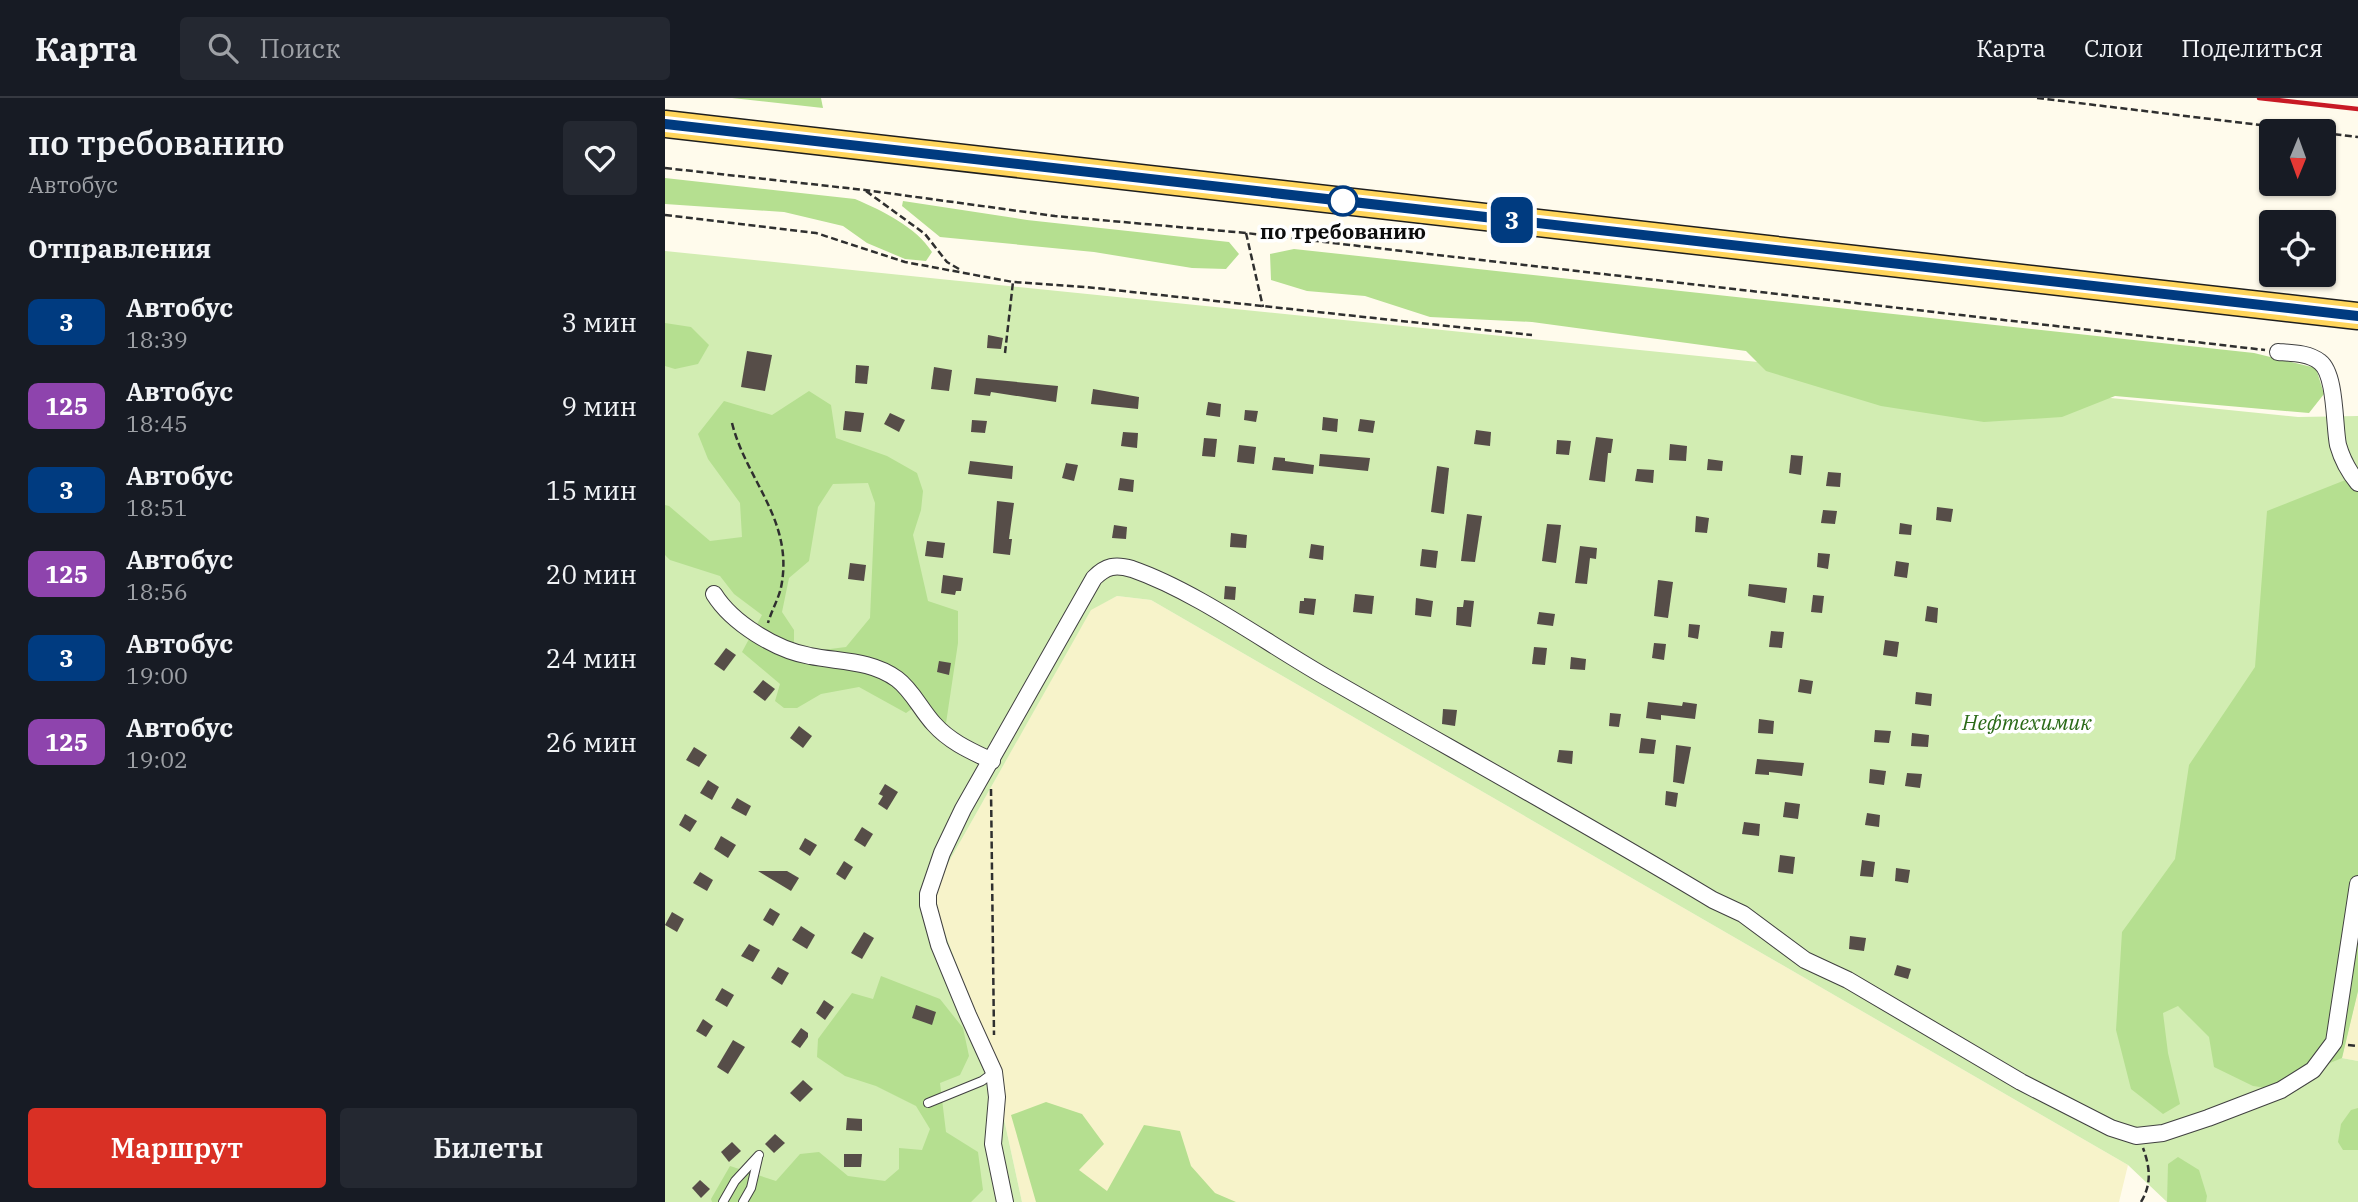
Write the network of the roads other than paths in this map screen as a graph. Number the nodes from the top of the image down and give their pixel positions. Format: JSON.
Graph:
{"nodes":[{"id":1,"x":665,"y":124,"type":"edge"},
{"id":2,"x":2358,"y":316,"type":"edge"},
{"id":3,"x":2278,"y":352,"type":"road end"},
{"id":4,"x":2358,"y":483,"type":"edge"},
{"id":5,"x":714,"y":594,"type":"dead end"},
{"id":6,"x":992,"y":761,"type":"junction"},
{"id":7,"x":2358,"y":884,"type":"edge"},
{"id":8,"x":994,"y":1072,"type":"junction"},
{"id":9,"x":928,"y":1103,"type":"dead end"},
{"id":10,"x":723,"y":1202,"type":"edge"},
{"id":11,"x":743,"y":1202,"type":"edge"},
{"id":12,"x":1005,"y":1202,"type":"edge"}],
"edges":[{"from":1,"to":2,"type":"main road"},
{"from":3,"to":4,"type":"street"},
{"from":5,"to":6,"type":"street"},
{"from":6,"to":7,"type":"street"},
{"from":6,"to":8,"type":"street"},
{"from":8,"to":9,"type":"lane"},
{"from":8,"to":12,"type":"street"},
{"from":10,"to":11,"type":"lane"}]}
